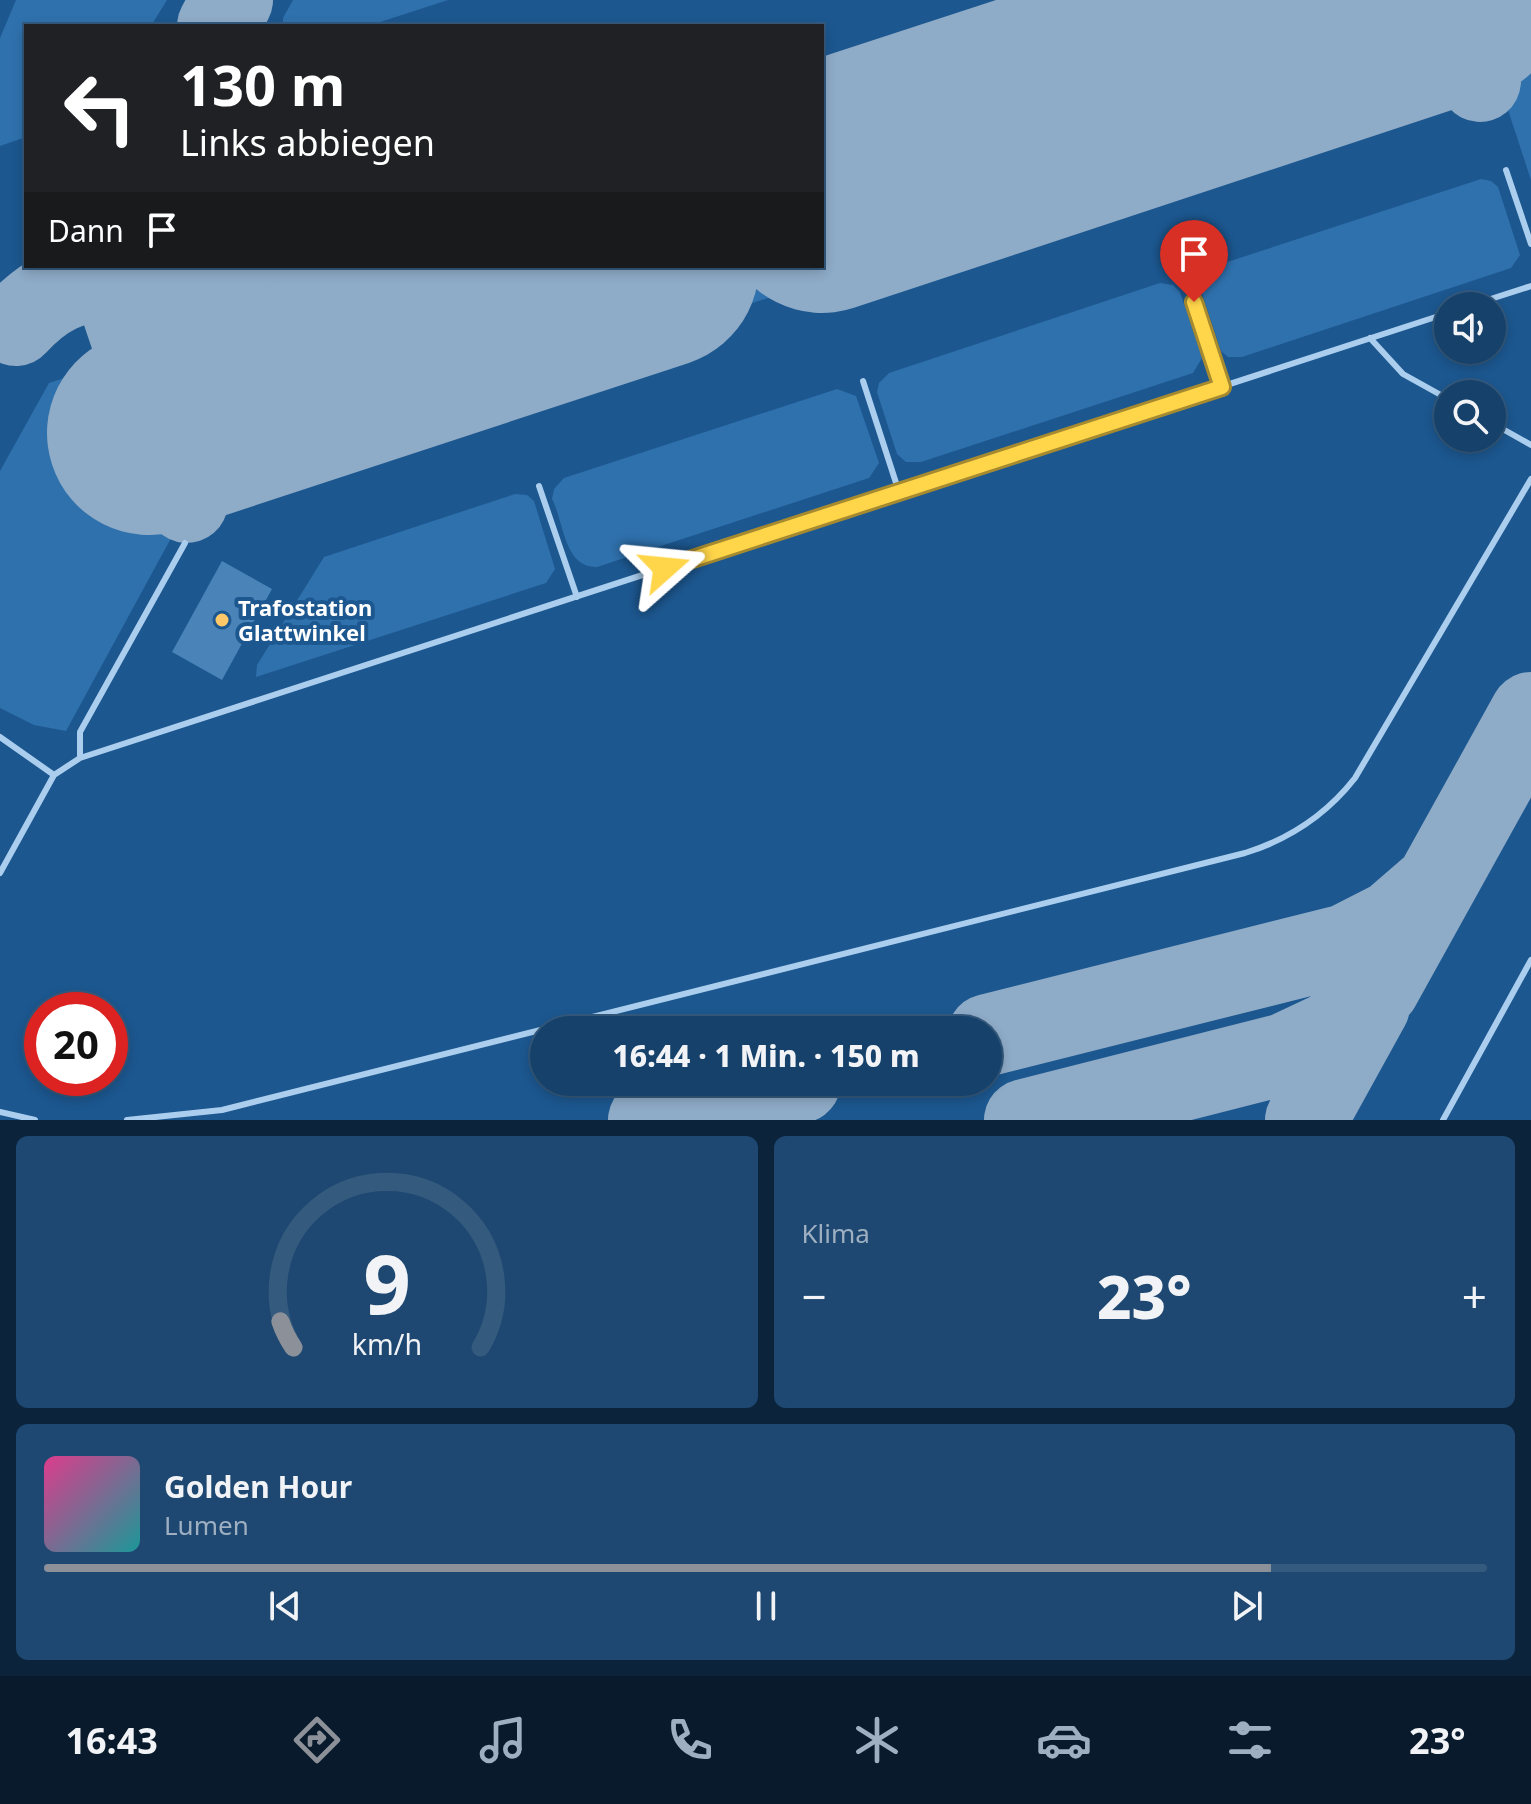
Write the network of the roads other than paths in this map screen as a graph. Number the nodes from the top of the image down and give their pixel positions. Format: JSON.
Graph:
{"nodes":[{"id":1,"x":1506,"y":170,"type":"dead end"},
{"id":2,"x":1531,"y":244,"type":"edge"},
{"id":3,"x":1185,"y":273,"type":"dead end"},
{"id":4,"x":1531,"y":286,"type":"edge"},
{"id":5,"x":1506,"y":294,"type":"edge"},
{"id":6,"x":1434,"y":317,"type":"edge"},
{"id":7,"x":1370,"y":338,"type":"junction"},
{"id":8,"x":863,"y":381,"type":"dead end"},
{"id":9,"x":1222,"y":387,"type":"junction"},
{"id":10,"x":1434,"y":391,"type":"edge"},
{"id":11,"x":1506,"y":431,"type":"edge"},
{"id":12,"x":1531,"y":445,"type":"edge"},
{"id":13,"x":1531,"y":479,"type":"edge"},
{"id":14,"x":539,"y":486,"type":"dead end"},
{"id":15,"x":899,"y":492,"type":"junction"},
{"id":16,"x":185,"y":543,"type":"dead end"},
{"id":17,"x":577,"y":597,"type":"junction"},
{"id":18,"x":0,"y":737,"type":"edge"},
{"id":19,"x":80,"y":758,"type":"junction"},
{"id":20,"x":54,"y":775,"type":"junction"},
{"id":21,"x":0,"y":873,"type":"edge"},
{"id":22,"x":1531,"y":960,"type":"edge"},
{"id":23,"x":0,"y":1112,"type":"edge"},
{"id":24,"x":35,"y":1120,"type":"edge"},
{"id":25,"x":127,"y":1120,"type":"edge"},
{"id":26,"x":1443,"y":1120,"type":"edge"}],
"edges":[{"from":1,"to":2,"type":"lane"},
{"from":3,"to":9,"type":"lane"},
{"from":4,"to":5,"type":"lane"},
{"from":6,"to":7,"type":"lane"},
{"from":7,"to":9,"type":"lane"},
{"from":7,"to":10,"type":"lane"},
{"from":8,"to":15,"type":"lane"},
{"from":9,"to":15,"type":"lane"},
{"from":11,"to":12,"type":"lane"},
{"from":13,"to":25,"type":"lane"},
{"from":14,"to":17,"type":"lane"},
{"from":15,"to":17,"type":"lane"},
{"from":16,"to":19,"type":"lane"},
{"from":17,"to":19,"type":"lane"},
{"from":18,"to":20,"type":"lane"},
{"from":19,"to":20,"type":"lane"},
{"from":20,"to":21,"type":"lane"},
{"from":22,"to":26,"type":"lane"},
{"from":23,"to":24,"type":"lane"}]}
